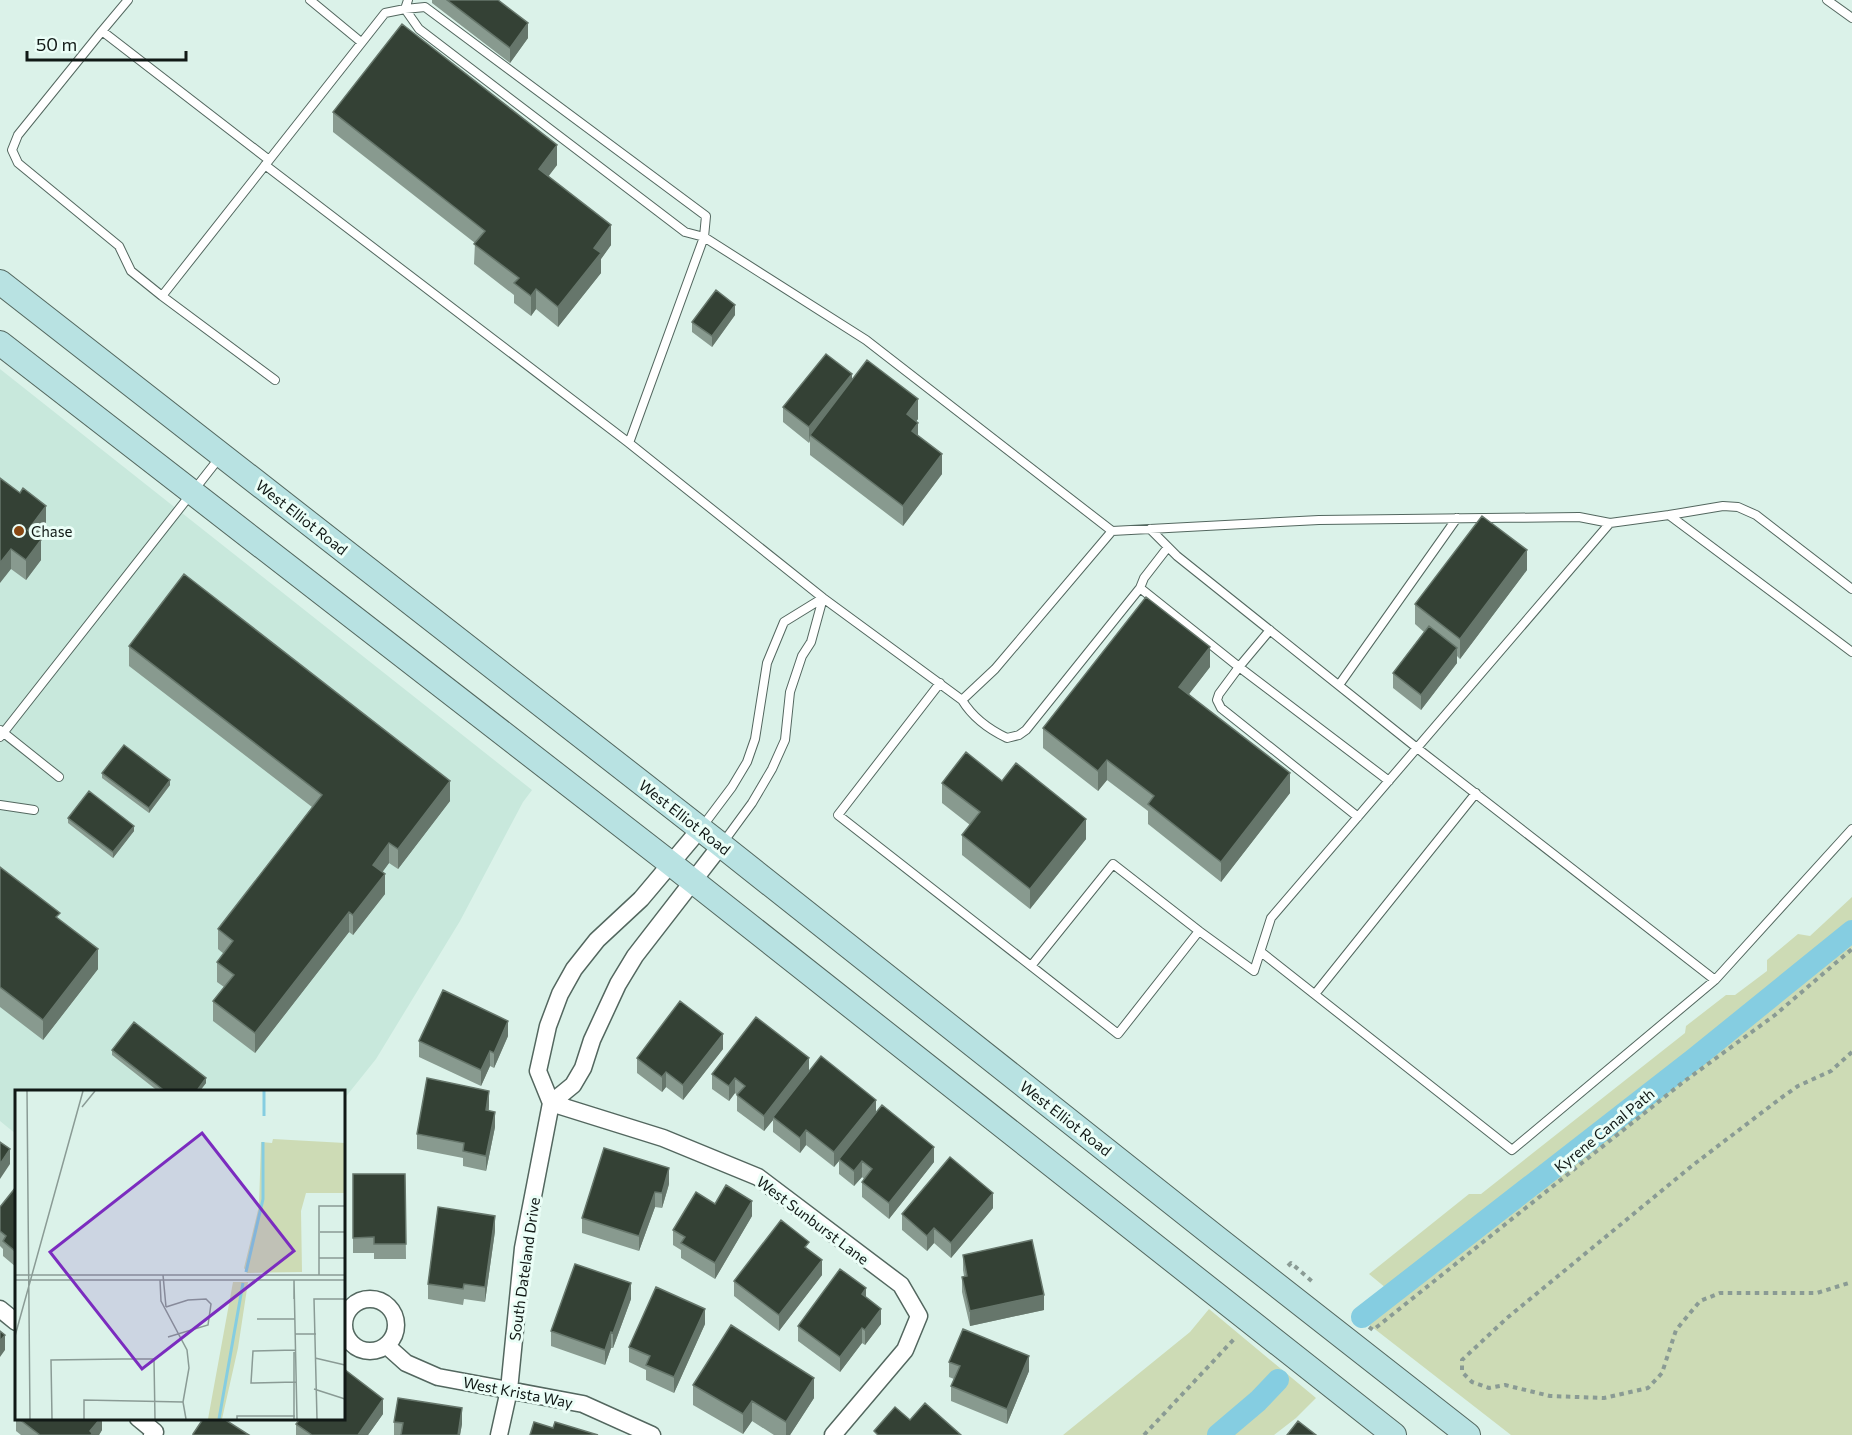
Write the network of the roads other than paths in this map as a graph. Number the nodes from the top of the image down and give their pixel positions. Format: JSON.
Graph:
{"nodes":[{"id":1,"x":128,"y":0,"type":"edge"},
{"id":2,"x":310,"y":0,"type":"edge"},
{"id":3,"x":1827,"y":0,"type":"edge"},
{"id":4,"x":406,"y":4,"type":"edge"},
{"id":5,"x":1852,"y":18,"type":"edge"},
{"id":6,"x":102,"y":31,"type":"junction"},
{"id":7,"x":361,"y":42,"type":"junction"},
{"id":8,"x":267,"y":163,"type":"junction"},
{"id":9,"x":704,"y":237,"type":"junction"},
{"id":10,"x":0,"y":282,"type":"edge"},
{"id":11,"x":162,"y":296,"type":"junction"},
{"id":12,"x":0,"y":343,"type":"edge"},
{"id":13,"x":275,"y":380,"type":"dead end"},
{"id":14,"x":629,"y":443,"type":"junction"},
{"id":15,"x":222,"y":455,"type":"junction"},
{"id":16,"x":192,"y":492,"type":"junction"},
{"id":17,"x":1669,"y":515,"type":"junction"},
{"id":18,"x":1457,"y":518,"type":"junction"},
{"id":19,"x":1610,"y":523,"type":"junction"},
{"id":20,"x":1150,"y":530,"type":"junction"},
{"id":21,"x":1113,"y":531,"type":"junction"},
{"id":22,"x":1168,"y":547,"type":"junction"},
{"id":23,"x":1140,"y":588,"type":"junction"},
{"id":24,"x":1852,"y":589,"type":"edge"},
{"id":25,"x":823,"y":598,"type":"junction"},
{"id":26,"x":1269,"y":630,"type":"junction"},
{"id":27,"x":1852,"y":652,"type":"edge"},
{"id":28,"x":1239,"y":667,"type":"junction"},
{"id":29,"x":940,"y":683,"type":"junction"},
{"id":30,"x":1339,"y":685,"type":"junction"},
{"id":31,"x":962,"y":700,"type":"junction"},
{"id":32,"x":1,"y":734,"type":"edge"},
{"id":33,"x":1417,"y":748,"type":"junction"},
{"id":34,"x":59,"y":777,"type":"dead end"},
{"id":35,"x":1389,"y":781,"type":"junction"},
{"id":36,"x":1476,"y":793,"type":"junction"},
{"id":37,"x":0,"y":805,"type":"edge"},
{"id":38,"x":34,"y":810,"type":"dead end"},
{"id":39,"x":1358,"y":817,"type":"junction"},
{"id":40,"x":700,"y":829,"type":"junction"},
{"id":41,"x":1852,"y":829,"type":"edge"},
{"id":42,"x":722,"y":845,"type":"junction"},
{"id":43,"x":670,"y":863,"type":"junction"},
{"id":44,"x":692,"y":880,"type":"junction"},
{"id":45,"x":1199,"y":931,"type":"junction"},
{"id":46,"x":1261,"y":951,"type":"junction"},
{"id":47,"x":1031,"y":966,"type":"junction"},
{"id":48,"x":1715,"y":980,"type":"junction"},
{"id":49,"x":1315,"y":994,"type":"junction"},
{"id":50,"x":550,"y":1103,"type":"junction"},
{"id":51,"x":0,"y":1309,"type":"edge"},
{"id":52,"x":15,"y":1321,"type":"edge"},
{"id":53,"x":387,"y":1346,"type":"dead end"},
{"id":54,"x":509,"y":1390,"type":"junction"},
{"id":55,"x":139,"y":1420,"type":"edge"},
{"id":56,"x":153,"y":1433,"type":"edge"},
{"id":57,"x":499,"y":1435,"type":"edge"},
{"id":58,"x":652,"y":1435,"type":"edge"},
{"id":59,"x":833,"y":1435,"type":"edge"},
{"id":60,"x":1394,"y":1435,"type":"edge"},
{"id":61,"x":1468,"y":1435,"type":"edge"}],
"edges":[{"from":1,"to":6,"type":"lane"},
{"from":2,"to":7,"type":"lane"},
{"from":3,"to":5,"type":"lane"},
{"from":4,"to":7,"type":"lane"},
{"from":4,"to":9,"type":"lane"},
{"from":4,"to":9,"type":"lane"},
{"from":6,"to":8,"type":"lane"},
{"from":6,"to":11,"type":"lane"},
{"from":7,"to":8,"type":"lane"},
{"from":8,"to":11,"type":"lane"},
{"from":8,"to":14,"type":"lane"},
{"from":9,"to":14,"type":"lane"},
{"from":9,"to":21,"type":"lane"},
{"from":10,"to":15,"type":"main road","name":"West Elliot Road"},
{"from":11,"to":13,"type":"lane"},
{"from":12,"to":16,"type":"main road"},
{"from":14,"to":25,"type":"lane"},
{"from":15,"to":16,"type":"lane"},
{"from":15,"to":40,"type":"main road","name":"West Elliot Road"},
{"from":16,"to":32,"type":"lane"},
{"from":16,"to":43,"type":"main road"},
{"from":17,"to":19,"type":"lane"},
{"from":17,"to":24,"type":"lane"},
{"from":17,"to":27,"type":"lane"},
{"from":18,"to":19,"type":"lane"},
{"from":18,"to":20,"type":"lane"},
{"from":18,"to":30,"type":"lane"},
{"from":19,"to":33,"type":"lane"},
{"from":20,"to":21,"type":"lane"},
{"from":20,"to":22,"type":"lane"},
{"from":21,"to":31,"type":"lane"},
{"from":22,"to":23,"type":"lane"},
{"from":22,"to":26,"type":"lane"},
{"from":23,"to":28,"type":"lane"},
{"from":23,"to":31,"type":"lane"},
{"from":25,"to":29,"type":"lane"},
{"from":25,"to":40,"type":"lane"},
{"from":25,"to":42,"type":"lane"},
{"from":26,"to":28,"type":"lane"},
{"from":26,"to":30,"type":"lane"},
{"from":28,"to":35,"type":"lane"},
{"from":28,"to":39,"type":"lane"},
{"from":29,"to":31,"type":"lane"},
{"from":29,"to":47,"type":"lane"},
{"from":30,"to":33,"type":"lane"},
{"from":32,"to":34,"type":"lane"},
{"from":33,"to":35,"type":"lane"},
{"from":33,"to":36,"type":"lane"},
{"from":35,"to":39,"type":"lane"},
{"from":36,"to":48,"type":"lane"},
{"from":36,"to":49,"type":"lane"},
{"from":37,"to":38,"type":"lane"},
{"from":39,"to":46,"type":"lane"},
{"from":40,"to":42,"type":"main road","name":"West Elliot Road"},
{"from":40,"to":43,"type":"street"},
{"from":41,"to":48,"type":"lane"},
{"from":42,"to":44,"type":"street"},
{"from":42,"to":61,"type":"main road","name":"West Elliot Road"},
{"from":43,"to":44,"type":"main road"},
{"from":43,"to":50,"type":"street"},
{"from":44,"to":50,"type":"street"},
{"from":44,"to":60,"type":"main road"},
{"from":45,"to":46,"type":"lane"},
{"from":45,"to":47,"type":"lane"},
{"from":45,"to":47,"type":"lane"},
{"from":46,"to":49,"type":"lane"},
{"from":48,"to":49,"type":"lane"},
{"from":50,"to":54,"type":"street","name":"South Dateland Drive"},
{"from":50,"to":59,"type":"street","name":"West Sunburst Lane"},
{"from":51,"to":52,"type":"street"},
{"from":53,"to":54,"type":"street","name":"West Krista Way"},
{"from":54,"to":57,"type":"street","name":"South Dateland Drive"},
{"from":54,"to":58,"type":"street","name":"West Krista Way"},
{"from":55,"to":56,"type":"street"}]}
